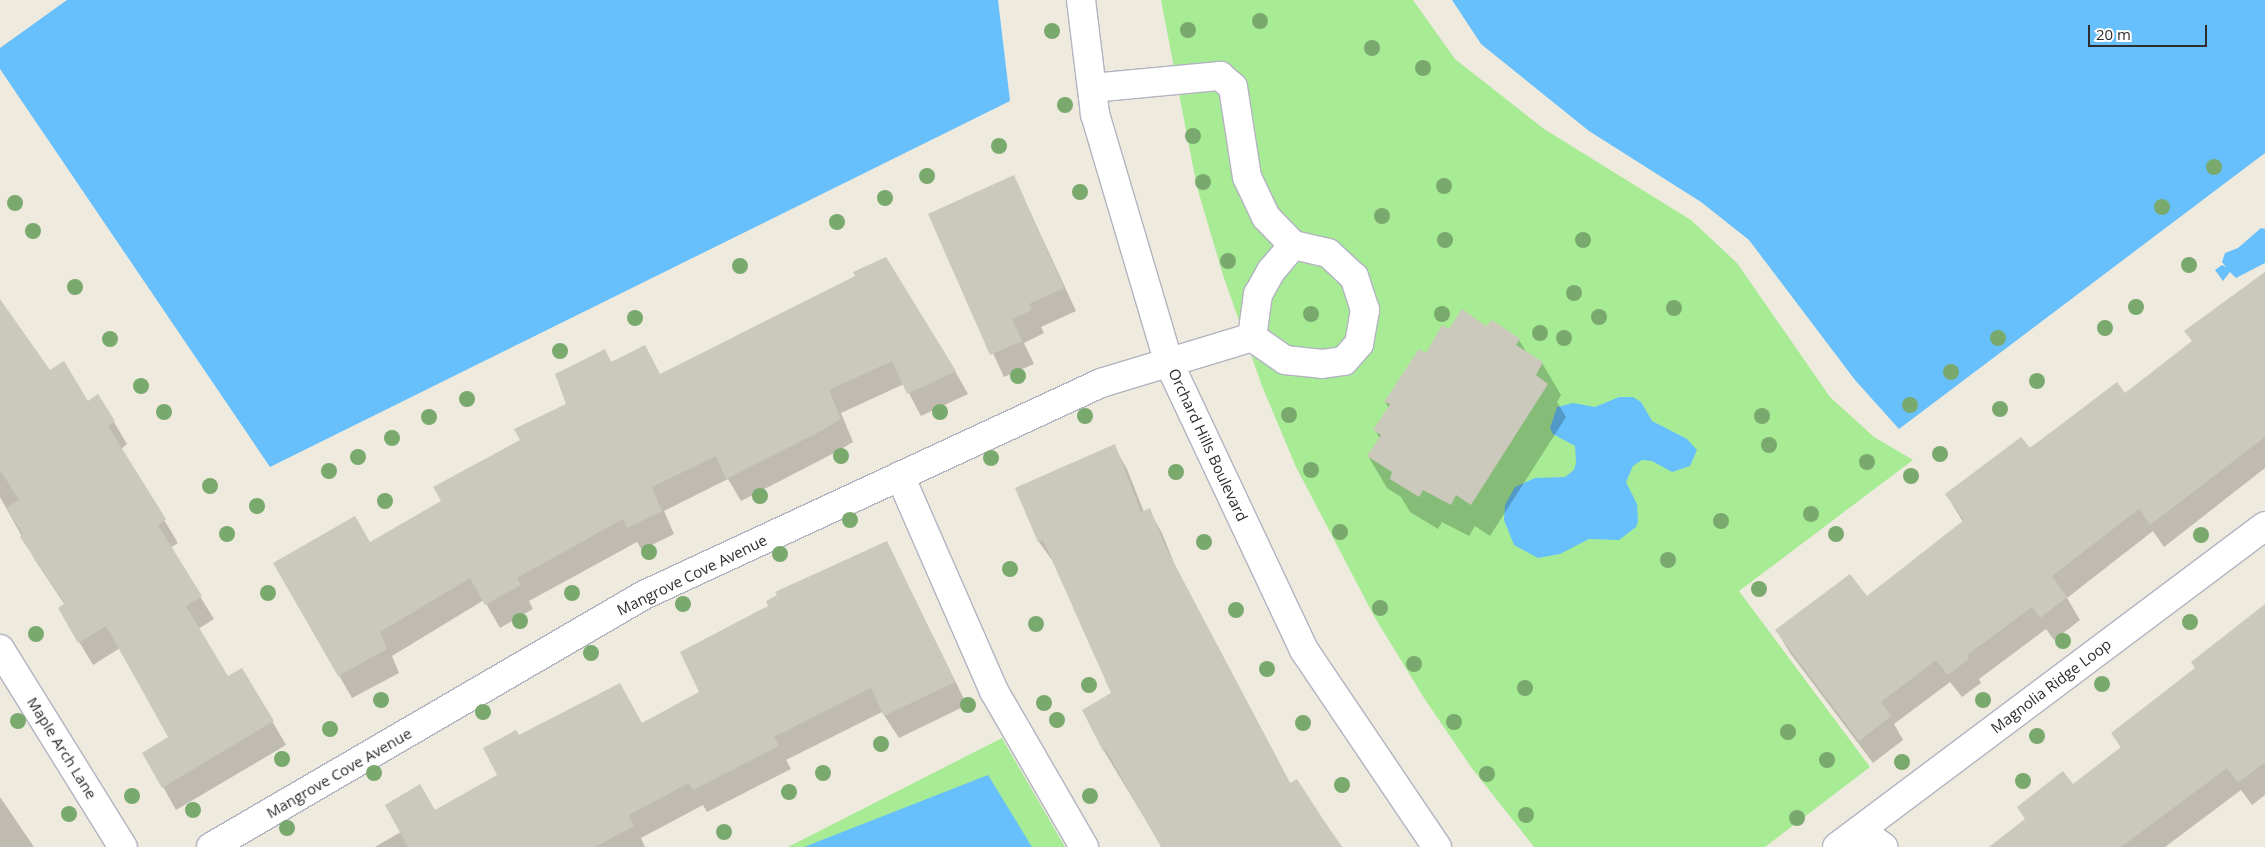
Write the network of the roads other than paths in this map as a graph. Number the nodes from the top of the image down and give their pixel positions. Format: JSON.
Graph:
{"nodes":[{"id":1,"x":1081,"y":0,"type":"edge"},
{"id":2,"x":1092,"y":88,"type":"junction"},
{"id":3,"x":1293,"y":245,"type":"junction"},
{"id":4,"x":1252,"y":337,"type":"junction"},
{"id":5,"x":1168,"y":361,"type":"junction"},
{"id":6,"x":900,"y":476,"type":"junction"},
{"id":7,"x":2265,"y":526,"type":"edge"},
{"id":8,"x":0,"y":649,"type":"edge"},
{"id":9,"x":1860,"y":830,"type":"junction"},
{"id":10,"x":123,"y":847,"type":"edge"},
{"id":11,"x":211,"y":847,"type":"edge"},
{"id":12,"x":1084,"y":847,"type":"edge"},
{"id":13,"x":1437,"y":847,"type":"edge"},
{"id":14,"x":1837,"y":847,"type":"edge"},
{"id":15,"x":1883,"y":847,"type":"edge"}],
"edges":[{"from":1,"to":2,"type":"street","name":"Orchard Hills Boulevard"},
{"from":2,"to":3,"type":"street"},
{"from":2,"to":5,"type":"street","name":"Orchard Hills Boulevard"},
{"from":3,"to":4,"type":"street"},
{"from":3,"to":4,"type":"street"},
{"from":4,"to":5,"type":"street","name":"Mangrove Cove Avenue"},
{"from":5,"to":6,"type":"street","name":"Mangrove Cove Avenue"},
{"from":5,"to":13,"type":"street","name":"Orchard Hills Boulevard"},
{"from":6,"to":11,"type":"street","name":"Mangrove Cove Avenue"},
{"from":6,"to":12,"type":"street"},
{"from":7,"to":9,"type":"street","name":"Magnolia Ridge Loop"},
{"from":8,"to":10,"type":"street","name":"Maple Arch Lane"},
{"from":9,"to":14,"type":"street","name":"Magnolia Ridge Loop"},
{"from":9,"to":15,"type":"street"}]}
